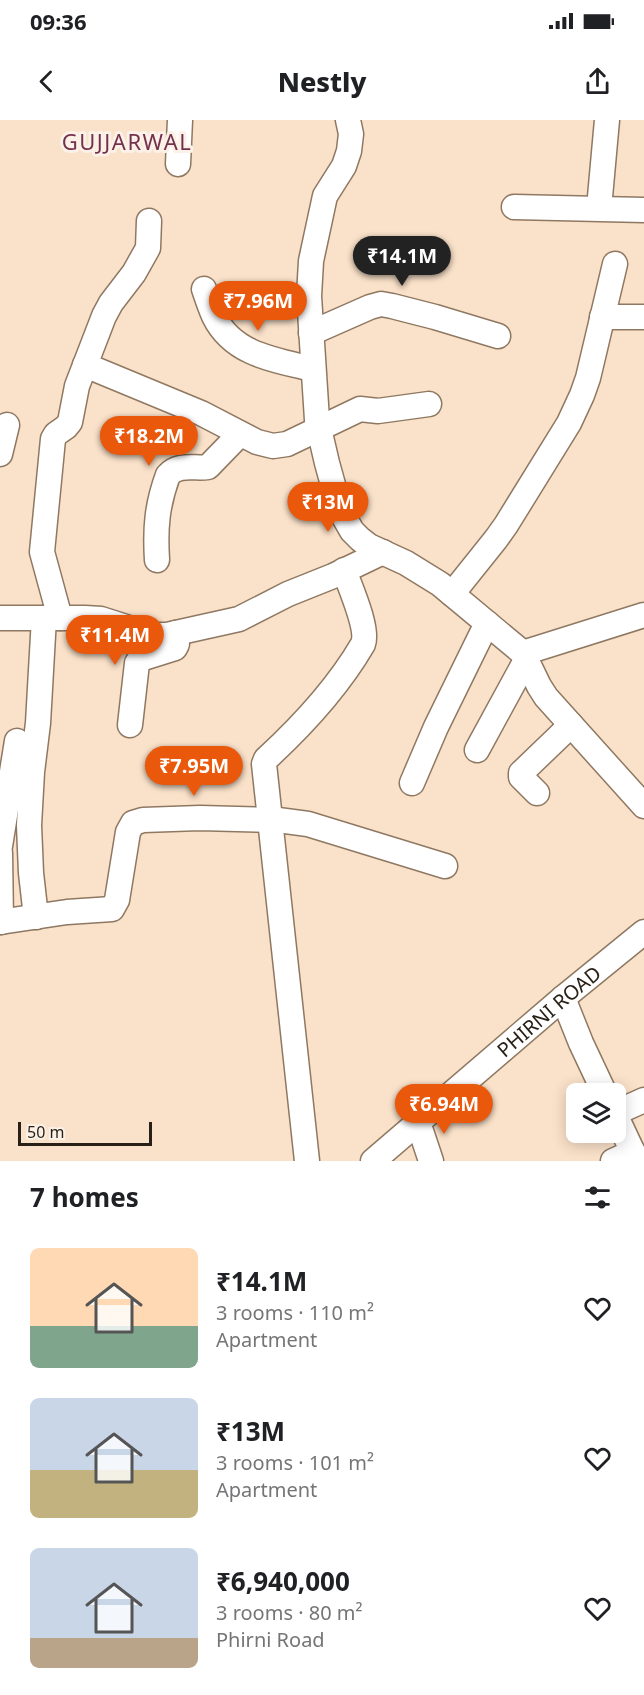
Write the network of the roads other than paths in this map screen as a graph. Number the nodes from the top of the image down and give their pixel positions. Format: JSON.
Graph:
{"nodes":[{"id":1,"x":180,"y":120,"type":"edge"},
{"id":2,"x":348,"y":120,"type":"edge"},
{"id":3,"x":608,"y":120,"type":"edge"},
{"id":4,"x":178,"y":164,"type":"dead end"},
{"id":5,"x":514,"y":207,"type":"dead end"},
{"id":6,"x":599,"y":208,"type":"junction"},
{"id":7,"x":644,"y":210,"type":"edge"},
{"id":8,"x":149,"y":221,"type":"dead end"},
{"id":9,"x":615,"y":264,"type":"dead end"},
{"id":10,"x":204,"y":289,"type":"dead end"},
{"id":11,"x":602,"y":317,"type":"junction"},
{"id":12,"x":644,"y":317,"type":"edge"},
{"id":13,"x":310,"y":333,"type":"junction"},
{"id":14,"x":498,"y":336,"type":"dead end"},
{"id":15,"x":85,"y":365,"type":"junction"},
{"id":16,"x":313,"y":369,"type":"junction"},
{"id":17,"x":429,"y":404,"type":"dead end"},
{"id":18,"x":7,"y":425,"type":"dead end"},
{"id":19,"x":318,"y":429,"type":"junction"},
{"id":20,"x":240,"y":435,"type":"junction"},
{"id":21,"x":0,"y":454,"type":"edge"},
{"id":22,"x":383,"y":552,"type":"junction"},
{"id":23,"x":157,"y":560,"type":"dead end"},
{"id":24,"x":344,"y":570,"type":"junction"},
{"id":25,"x":452,"y":594,"type":"junction"},
{"id":26,"x":644,"y":615,"type":"edge"},
{"id":27,"x":0,"y":618,"type":"edge"},
{"id":28,"x":52,"y":618,"type":"junction"},
{"id":29,"x":487,"y":623,"type":"junction"},
{"id":30,"x":176,"y":633,"type":"junction"},
{"id":31,"x":524,"y":656,"type":"junction"},
{"id":32,"x":130,"y":725,"type":"dead end"},
{"id":33,"x":572,"y":725,"type":"junction"},
{"id":34,"x":16,"y":741,"type":"dead end"},
{"id":35,"x":477,"y":750,"type":"dead end"},
{"id":36,"x":412,"y":783,"type":"dead end"},
{"id":37,"x":537,"y":793,"type":"dead end"},
{"id":38,"x":644,"y":806,"type":"edge"},
{"id":39,"x":270,"y":820,"type":"junction"},
{"id":40,"x":0,"y":846,"type":"edge"},
{"id":41,"x":0,"y":853,"type":"edge"},
{"id":42,"x":445,"y":866,"type":"dead end"},
{"id":43,"x":36,"y":917,"type":"junction"},
{"id":44,"x":1,"y":922,"type":"edge"},
{"id":45,"x":644,"y":932,"type":"edge"},
{"id":46,"x":563,"y":998,"type":"junction"},
{"id":47,"x":600,"y":1083,"type":"edge"},
{"id":48,"x":644,"y":1100,"type":"edge"},
{"id":49,"x":626,"y":1109,"type":"edge"},
{"id":50,"x":418,"y":1122,"type":"junction"},
{"id":51,"x":626,"y":1142,"type":"edge"},
{"id":52,"x":633,"y":1159,"type":"edge"},
{"id":53,"x":307,"y":1161,"type":"edge"},
{"id":54,"x":374,"y":1161,"type":"edge"},
{"id":55,"x":431,"y":1161,"type":"edge"}],
"edges":[{"from":1,"to":4,"type":"street"},
{"from":2,"to":13,"type":"street"},
{"from":3,"to":6,"type":"street"},
{"from":5,"to":6,"type":"street"},
{"from":6,"to":7,"type":"street"},
{"from":8,"to":15,"type":"street"},
{"from":9,"to":11,"type":"street"},
{"from":10,"to":16,"type":"street"},
{"from":11,"to":12,"type":"street"},
{"from":11,"to":25,"type":"street"},
{"from":13,"to":14,"type":"street"},
{"from":13,"to":16,"type":"street"},
{"from":15,"to":20,"type":"street"},
{"from":15,"to":28,"type":"street"},
{"from":16,"to":19,"type":"street"},
{"from":17,"to":19,"type":"street"},
{"from":18,"to":21,"type":"street"},
{"from":19,"to":20,"type":"street"},
{"from":19,"to":22,"type":"street"},
{"from":20,"to":23,"type":"street"},
{"from":22,"to":24,"type":"street"},
{"from":22,"to":25,"type":"street"},
{"from":24,"to":30,"type":"street"},
{"from":24,"to":39,"type":"street"},
{"from":25,"to":29,"type":"street"},
{"from":26,"to":31,"type":"street"},
{"from":27,"to":28,"type":"street"},
{"from":28,"to":30,"type":"street"},
{"from":28,"to":43,"type":"street"},
{"from":29,"to":31,"type":"street"},
{"from":29,"to":36,"type":"street"},
{"from":30,"to":32,"type":"street"},
{"from":31,"to":33,"type":"street"},
{"from":31,"to":35,"type":"street"},
{"from":33,"to":37,"type":"street"},
{"from":33,"to":38,"type":"street"},
{"from":34,"to":40,"type":"street"},
{"from":39,"to":42,"type":"street"},
{"from":39,"to":43,"type":"street"},
{"from":39,"to":53,"type":"street"},
{"from":41,"to":44,"type":"street"},
{"from":43,"to":44,"type":"street"},
{"from":45,"to":46,"type":"street","name":"PHIRNI ROAD"},
{"from":46,"to":47,"type":"street"},
{"from":46,"to":50,"type":"street","name":"PHIRNI ROAD"},
{"from":48,"to":49,"type":"street"},
{"from":50,"to":54,"type":"street","name":"PHIRNI ROAD"},
{"from":50,"to":55,"type":"street"},
{"from":51,"to":52,"type":"street"}]}
